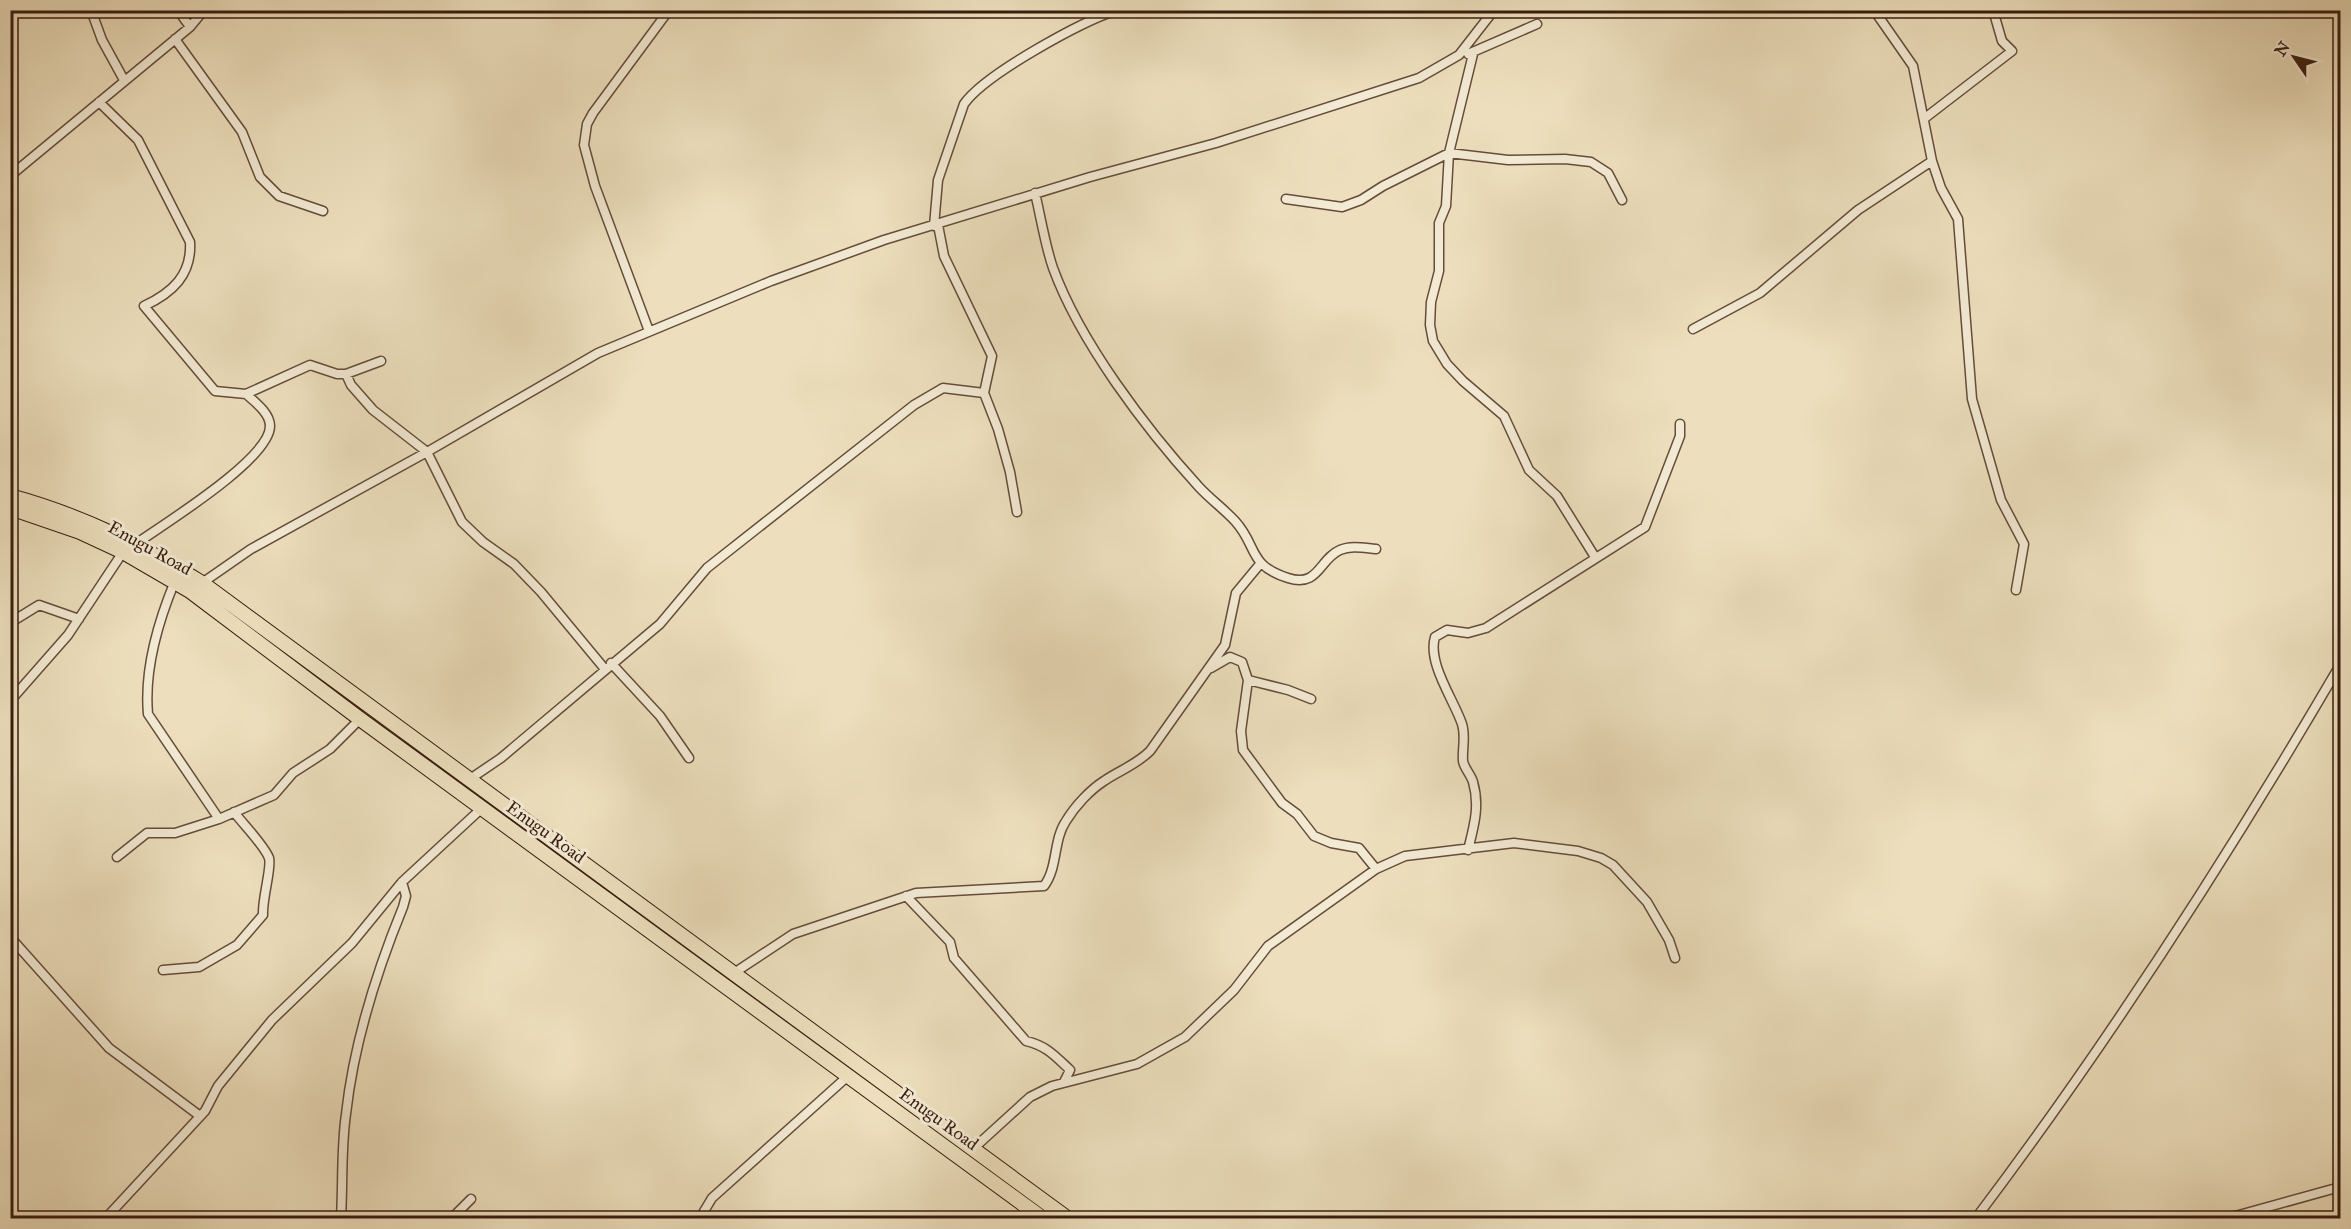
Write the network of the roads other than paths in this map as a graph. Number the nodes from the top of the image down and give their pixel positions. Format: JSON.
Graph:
{"nodes":[{"id":1,"x":91,"y":10,"type":"edge"},
{"id":2,"x":178,"y":10,"type":"edge"},
{"id":3,"x":204,"y":10,"type":"edge"},
{"id":4,"x":669,"y":10,"type":"edge"},
{"id":5,"x":1117,"y":10,"type":"edge"},
{"id":6,"x":1494,"y":10,"type":"edge"},
{"id":7,"x":1874,"y":10,"type":"edge"},
{"id":8,"x":1993,"y":10,"type":"edge"},
{"id":9,"x":1090,"y":15,"type":"edge"},
{"id":10,"x":1537,"y":24,"type":"dead end"},
{"id":11,"x":190,"y":27,"type":"junction"},
{"id":12,"x":175,"y":39,"type":"junction"},
{"id":13,"x":1473,"y":54,"type":"junction"},
{"id":14,"x":1459,"y":55,"type":"junction"},
{"id":15,"x":124,"y":80,"type":"junction"},
{"id":16,"x":99,"y":102,"type":"junction"},
{"id":17,"x":1926,"y":118,"type":"junction"},
{"id":18,"x":1449,"y":153,"type":"junction"},
{"id":19,"x":1932,"y":161,"type":"junction"},
{"id":20,"x":10,"y":176,"type":"edge"},
{"id":21,"x":1035,"y":193,"type":"junction"},
{"id":22,"x":1286,"y":199,"type":"dead end"},
{"id":23,"x":1622,"y":200,"type":"dead end"},
{"id":24,"x":323,"y":211,"type":"dead end"},
{"id":25,"x":936,"y":226,"type":"junction"},
{"id":26,"x":1693,"y":329,"type":"dead end"},
{"id":27,"x":650,"y":331,"type":"junction"},
{"id":28,"x":381,"y":361,"type":"dead end"},
{"id":29,"x":346,"y":374,"type":"junction"},
{"id":30,"x":984,"y":393,"type":"junction"},
{"id":31,"x":246,"y":394,"type":"junction"},
{"id":32,"x":1680,"y":424,"type":"dead end"},
{"id":33,"x":427,"y":452,"type":"junction"},
{"id":34,"x":10,"y":496,"type":"edge"},
{"id":35,"x":10,"y":508,"type":"edge"},
{"id":36,"x":1017,"y":512,"type":"dead end"},
{"id":37,"x":136,"y":543,"type":"junction"},
{"id":38,"x":1376,"y":549,"type":"dead end"},
{"id":39,"x":123,"y":552,"type":"junction"},
{"id":40,"x":1595,"y":557,"type":"junction"},
{"id":41,"x":1260,"y":564,"type":"junction"},
{"id":42,"x":175,"y":581,"type":"junction"},
{"id":43,"x":202,"y":583,"type":"junction"},
{"id":44,"x":2016,"y":590,"type":"dead end"},
{"id":45,"x":79,"y":619,"type":"junction"},
{"id":46,"x":10,"y":628,"type":"edge"},
{"id":47,"x":2340,"y":664,"type":"edge"},
{"id":48,"x":608,"y":666,"type":"junction"},
{"id":49,"x":1208,"y":670,"type":"junction"},
{"id":50,"x":1248,"y":680,"type":"junction"},
{"id":51,"x":1311,"y":699,"type":"dead end"},
{"id":52,"x":10,"y":701,"type":"edge"},
{"id":53,"x":360,"y":719,"type":"junction"},
{"id":54,"x":689,"y":758,"type":"dead end"},
{"id":55,"x":470,"y":780,"type":"junction"},
{"id":56,"x":482,"y":808,"type":"junction"},
{"id":57,"x":234,"y":812,"type":"junction"},
{"id":58,"x":219,"y":819,"type":"junction"},
{"id":59,"x":1468,"y":850,"type":"junction"},
{"id":60,"x":117,"y":857,"type":"dead end"},
{"id":61,"x":1376,"y":869,"type":"junction"},
{"id":62,"x":402,"y":882,"type":"junction"},
{"id":63,"x":906,"y":896,"type":"junction"},
{"id":64,"x":10,"y":937,"type":"edge"},
{"id":65,"x":1676,"y":958,"type":"dead end"},
{"id":66,"x":163,"y":970,"type":"dead end"},
{"id":67,"x":734,"y":973,"type":"junction"},
{"id":68,"x":848,"y":1076,"type":"junction"},
{"id":69,"x":1064,"y":1082,"type":"junction"},
{"id":70,"x":200,"y":1116,"type":"junction"},
{"id":71,"x":974,"y":1148,"type":"junction"},
{"id":72,"x":2340,"y":1187,"type":"edge"},
{"id":73,"x":471,"y":1199,"type":"dead end"},
{"id":74,"x":106,"y":1218,"type":"edge"},
{"id":75,"x":341,"y":1218,"type":"edge"},
{"id":76,"x":452,"y":1218,"type":"edge"},
{"id":77,"x":700,"y":1218,"type":"edge"},
{"id":78,"x":1042,"y":1218,"type":"edge"},
{"id":79,"x":1067,"y":1218,"type":"edge"},
{"id":80,"x":1976,"y":1218,"type":"edge"},
{"id":81,"x":2228,"y":1218,"type":"edge"}],
"edges":[{"from":1,"to":15,"type":"street"},
{"from":2,"to":11,"type":"street"},
{"from":3,"to":11,"type":"street"},
{"from":4,"to":27,"type":"street"},
{"from":5,"to":9,"type":"street"},
{"from":6,"to":14,"type":"street"},
{"from":7,"to":17,"type":"street"},
{"from":8,"to":17,"type":"street"},
{"from":9,"to":25,"type":"street"},
{"from":10,"to":13,"type":"street"},
{"from":11,"to":12,"type":"street"},
{"from":12,"to":15,"type":"street"},
{"from":12,"to":24,"type":"street"},
{"from":13,"to":14,"type":"street"},
{"from":13,"to":18,"type":"street"},
{"from":14,"to":21,"type":"street"},
{"from":15,"to":16,"type":"street"},
{"from":16,"to":20,"type":"street"},
{"from":16,"to":31,"type":"street"},
{"from":17,"to":19,"type":"street"},
{"from":18,"to":22,"type":"street"},
{"from":18,"to":23,"type":"street"},
{"from":18,"to":40,"type":"street"},
{"from":19,"to":26,"type":"street"},
{"from":19,"to":44,"type":"street"},
{"from":21,"to":25,"type":"street"},
{"from":21,"to":41,"type":"street"},
{"from":25,"to":27,"type":"street"},
{"from":25,"to":30,"type":"street"},
{"from":27,"to":33,"type":"street"},
{"from":28,"to":29,"type":"street"},
{"from":29,"to":31,"type":"street"},
{"from":29,"to":33,"type":"street"},
{"from":30,"to":36,"type":"street"},
{"from":30,"to":48,"type":"street"},
{"from":31,"to":37,"type":"street"},
{"from":32,"to":40,"type":"street"},
{"from":33,"to":43,"type":"street"},
{"from":33,"to":48,"type":"street"},
{"from":34,"to":37,"type":"main road"},
{"from":35,"to":39,"type":"main road","name":"Enugu Road"},
{"from":37,"to":43,"type":"main road"},
{"from":38,"to":41,"type":"street"},
{"from":39,"to":42,"type":"main road","name":"Enugu Road"},
{"from":39,"to":45,"type":"street"},
{"from":40,"to":59,"type":"street"},
{"from":41,"to":49,"type":"street"},
{"from":42,"to":53,"type":"main road","name":"Enugu Road"},
{"from":42,"to":58,"type":"street"},
{"from":43,"to":55,"type":"main road"},
{"from":45,"to":46,"type":"street"},
{"from":45,"to":52,"type":"street"},
{"from":47,"to":80,"type":"street"},
{"from":48,"to":54,"type":"street"},
{"from":48,"to":55,"type":"street"},
{"from":49,"to":50,"type":"street"},
{"from":49,"to":63,"type":"street"},
{"from":50,"to":51,"type":"street"},
{"from":50,"to":61,"type":"street"},
{"from":53,"to":56,"type":"main road","name":"Enugu Road"},
{"from":53,"to":57,"type":"street"},
{"from":55,"to":67,"type":"main road"},
{"from":56,"to":62,"type":"street"},
{"from":56,"to":68,"type":"main road","name":"Enugu Road"},
{"from":57,"to":58,"type":"street"},
{"from":57,"to":66,"type":"street"},
{"from":58,"to":60,"type":"street"},
{"from":59,"to":61,"type":"street"},
{"from":59,"to":65,"type":"street"},
{"from":61,"to":69,"type":"street"},
{"from":62,"to":70,"type":"street"},
{"from":62,"to":75,"type":"street"},
{"from":63,"to":67,"type":"street"},
{"from":63,"to":69,"type":"street"},
{"from":64,"to":70,"type":"street"},
{"from":67,"to":71,"type":"main road"},
{"from":68,"to":77,"type":"street"},
{"from":68,"to":78,"type":"main road","name":"Enugu Road"},
{"from":69,"to":71,"type":"street"},
{"from":70,"to":74,"type":"street"},
{"from":71,"to":79,"type":"main road"},
{"from":72,"to":81,"type":"street"},
{"from":73,"to":76,"type":"street"}]}
